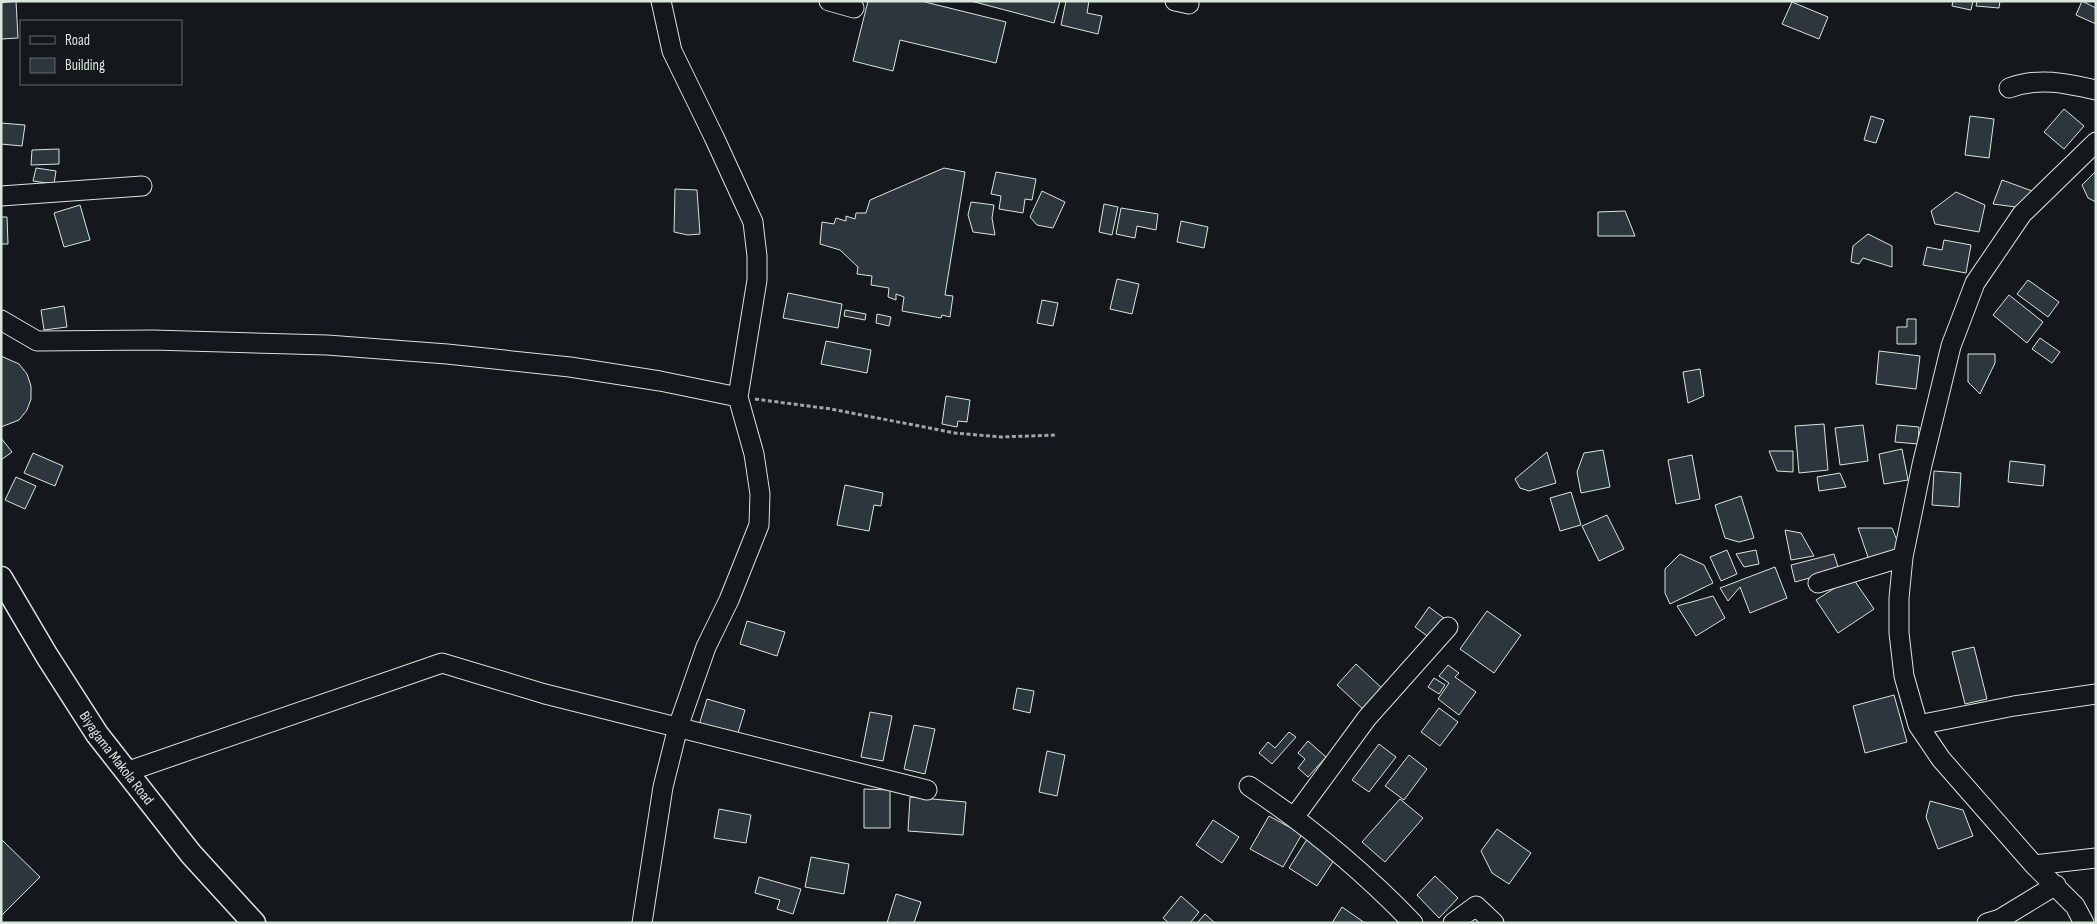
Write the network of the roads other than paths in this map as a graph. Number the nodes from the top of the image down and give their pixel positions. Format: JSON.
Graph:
{"nodes":[{"id":1,"x":662,"y":1,"type":"edge"},
{"id":2,"x":829,"y":1,"type":"edge"},
{"id":3,"x":1175,"y":1,"type":"edge"},
{"id":4,"x":1189,"y":1,"type":"edge"},
{"id":5,"x":854,"y":8,"type":"dead end"},
{"id":6,"x":2009,"y":88,"type":"dead end"},
{"id":7,"x":2096,"y":90,"type":"edge"},
{"id":8,"x":2092,"y":150,"type":"edge"},
{"id":9,"x":142,"y":186,"type":"dead end"},
{"id":10,"x":1,"y":196,"type":"edge"},
{"id":11,"x":1,"y":320,"type":"edge"},
{"id":12,"x":738,"y":397,"type":"junction"},
{"id":13,"x":1903,"y":558,"type":"junction"},
{"id":14,"x":1,"y":578,"type":"edge"},
{"id":15,"x":1818,"y":583,"type":"dead end"},
{"id":16,"x":1448,"y":628,"type":"dead end"},
{"id":17,"x":2096,"y":694,"type":"edge"},
{"id":18,"x":1918,"y":725,"type":"junction"},
{"id":19,"x":678,"y":727,"type":"junction"},
{"id":20,"x":126,"y":772,"type":"junction"},
{"id":21,"x":1249,"y":786,"type":"dead end"},
{"id":22,"x":927,"y":790,"type":"dead end"},
{"id":23,"x":1295,"y":816,"type":"junction"},
{"id":24,"x":2096,"y":858,"type":"edge"},
{"id":25,"x":2034,"y":865,"type":"junction"},
{"id":26,"x":2056,"y":885,"type":"junction"},
{"id":27,"x":254,"y":923,"type":"edge"},
{"id":28,"x":642,"y":923,"type":"edge"},
{"id":29,"x":1413,"y":923,"type":"edge"},
{"id":30,"x":1453,"y":923,"type":"edge"},
{"id":31,"x":1494,"y":923,"type":"edge"},
{"id":32,"x":1987,"y":923,"type":"edge"},
{"id":33,"x":2084,"y":923,"type":"edge"}],
"edges":[{"from":1,"to":12,"type":"street"},
{"from":2,"to":5,"type":"street"},
{"from":3,"to":4,"type":"street"},
{"from":6,"to":7,"type":"street"},
{"from":8,"to":13,"type":"street"},
{"from":9,"to":10,"type":"street"},
{"from":11,"to":12,"type":"street"},
{"from":12,"to":19,"type":"street"},
{"from":13,"to":15,"type":"street"},
{"from":13,"to":18,"type":"street"},
{"from":14,"to":20,"type":"main road","name":"Biyagama Makola Road"},
{"from":16,"to":23,"type":"street"},
{"from":17,"to":18,"type":"street"},
{"from":18,"to":25,"type":"street"},
{"from":19,"to":20,"type":"street"},
{"from":19,"to":22,"type":"street"},
{"from":19,"to":28,"type":"street"},
{"from":20,"to":27,"type":"main road","name":"Biyagama Makola Road"},
{"from":21,"to":23,"type":"street"},
{"from":23,"to":29,"type":"street"},
{"from":24,"to":25,"type":"street"},
{"from":25,"to":26,"type":"street"},
{"from":26,"to":32,"type":"street"},
{"from":26,"to":33,"type":"street"},
{"from":30,"to":31,"type":"street"}]}
